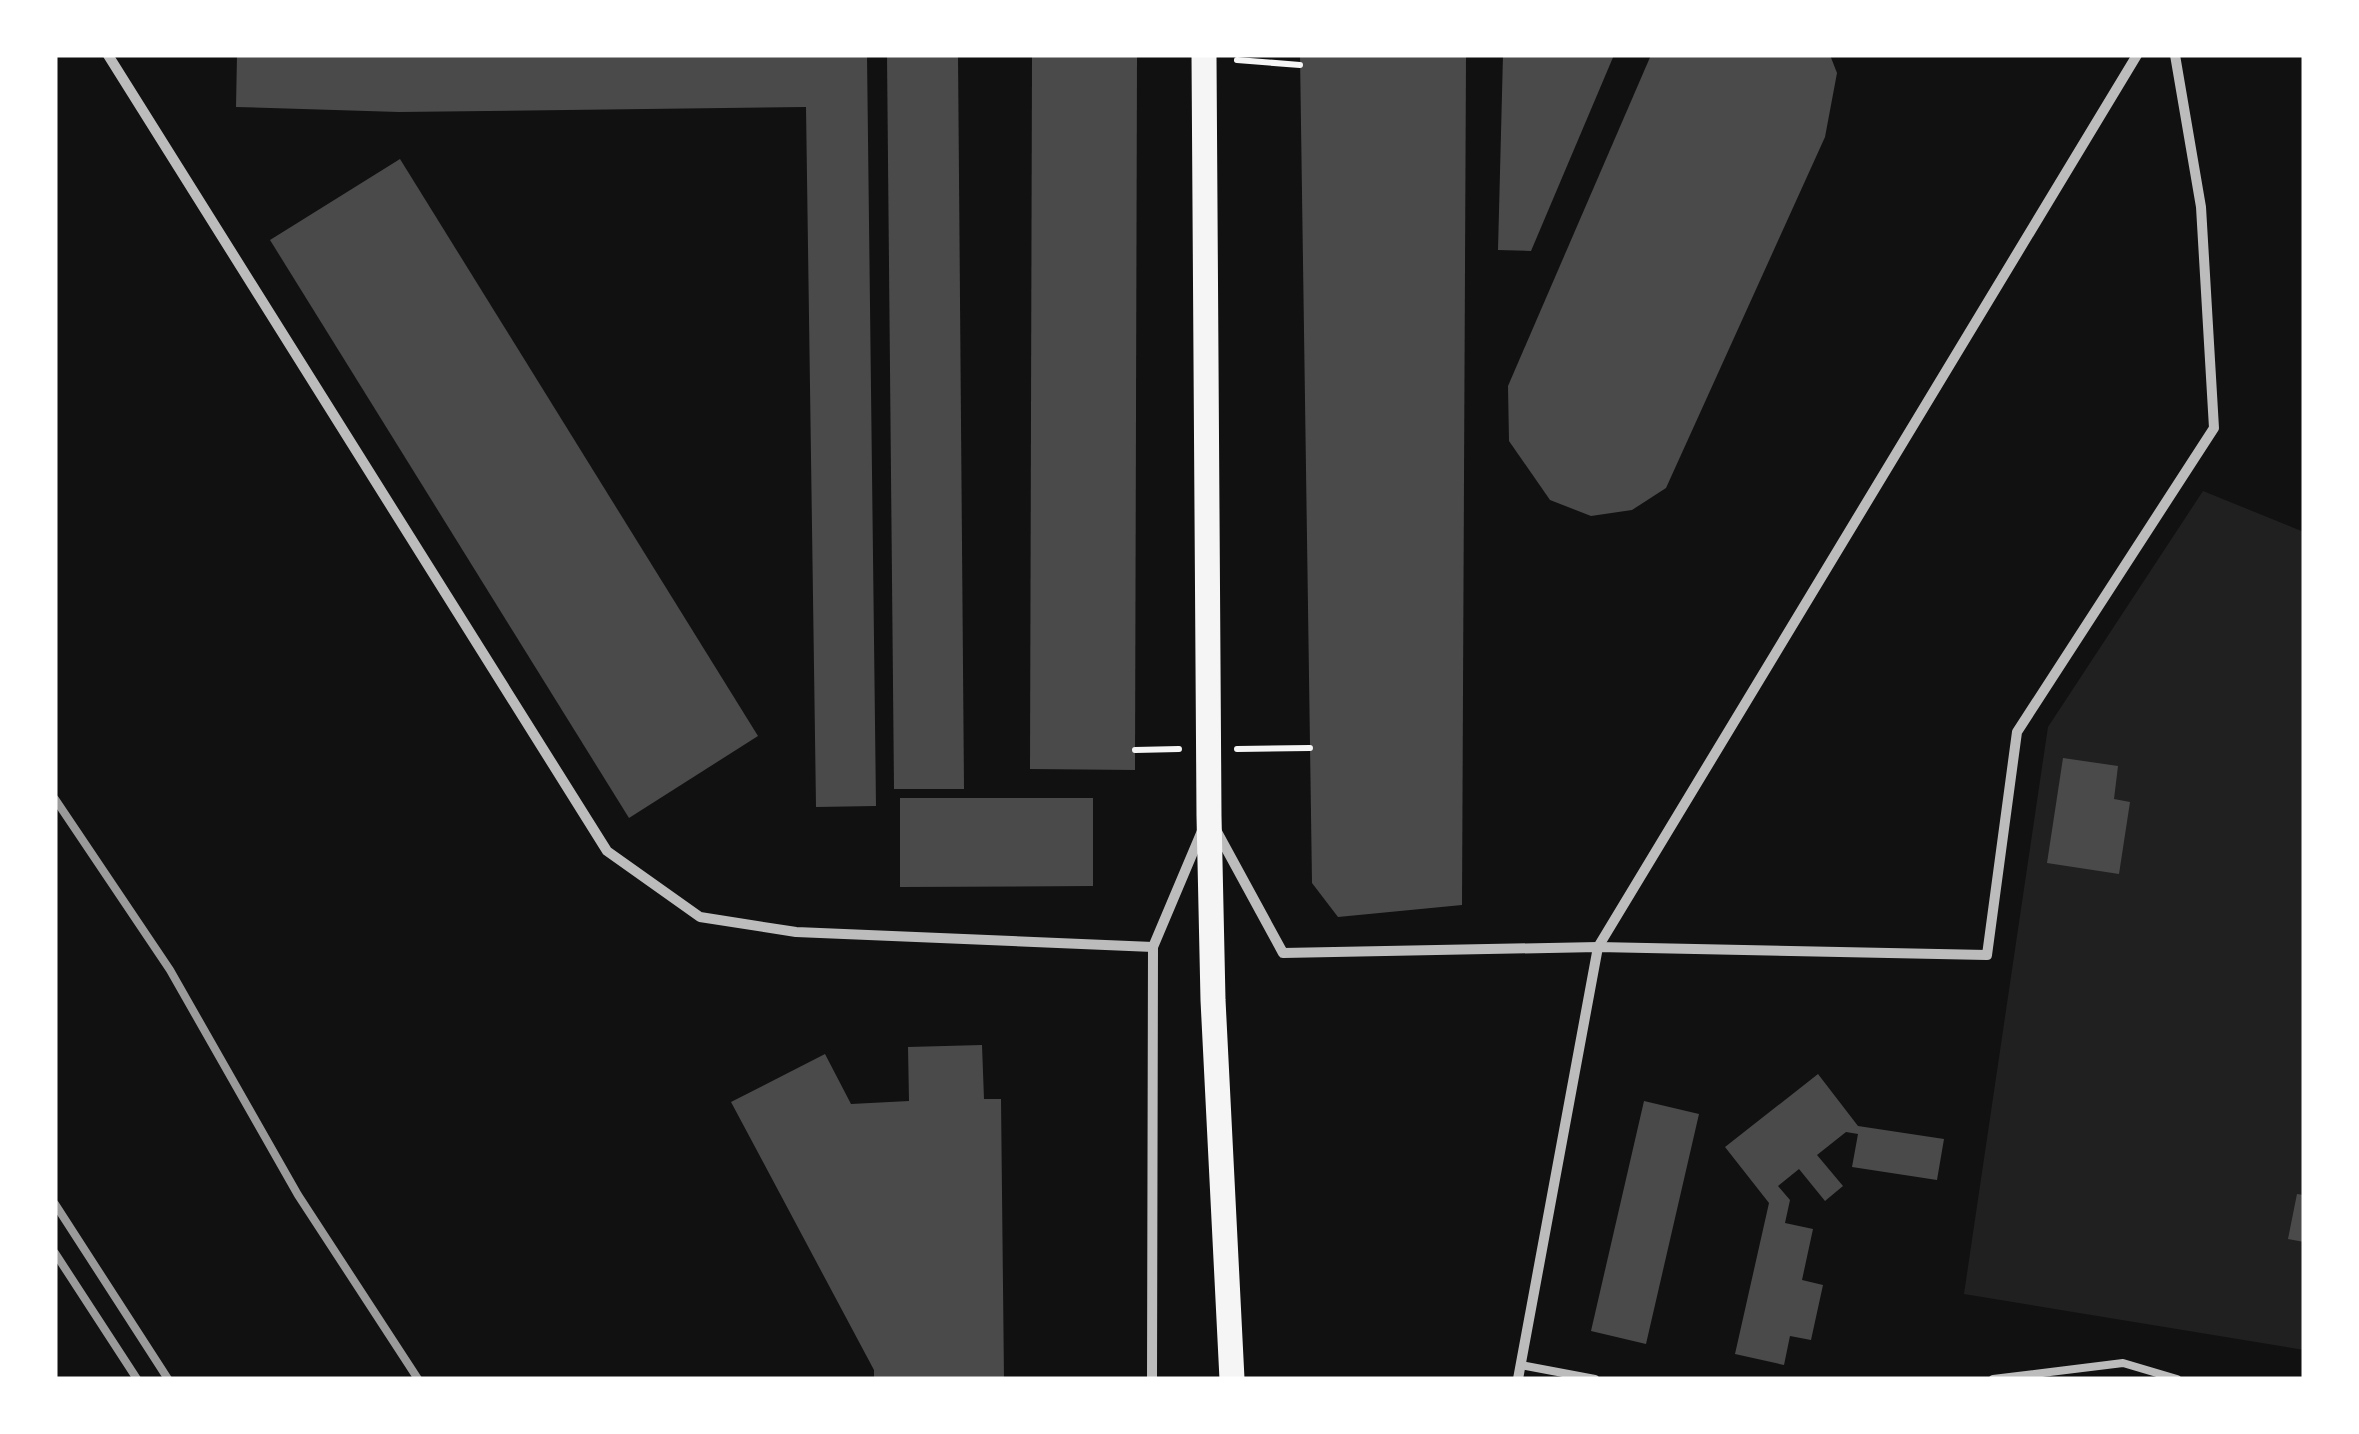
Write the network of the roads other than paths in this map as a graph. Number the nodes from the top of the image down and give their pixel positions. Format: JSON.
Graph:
{"nodes":[{"id":1,"x":108,"y":55,"type":"edge"},
{"id":2,"x":1204,"y":55,"type":"edge"},
{"id":3,"x":2137,"y":55,"type":"edge"},
{"id":4,"x":2175,"y":55,"type":"edge"},
{"id":5,"x":1209,"y":816,"type":"junction"},
{"id":6,"x":1152,"y":947,"type":"junction"},
{"id":7,"x":1598,"y":948,"type":"junction"},
{"id":8,"x":1520,"y":1365,"type":"junction"},
{"id":9,"x":1152,"y":1379,"type":"edge"},
{"id":10,"x":1232,"y":1379,"type":"edge"},
{"id":11,"x":1518,"y":1379,"type":"edge"},
{"id":12,"x":1595,"y":1379,"type":"edge"},
{"id":13,"x":1993,"y":1379,"type":"edge"},
{"id":14,"x":2177,"y":1379,"type":"edge"}],
"edges":[{"from":1,"to":6,"type":"street"},
{"from":2,"to":5,"type":"main road"},
{"from":3,"to":7,"type":"street"},
{"from":4,"to":7,"type":"street"},
{"from":5,"to":6,"type":"street"},
{"from":5,"to":7,"type":"street"},
{"from":5,"to":10,"type":"main road"},
{"from":6,"to":9,"type":"street"},
{"from":7,"to":8,"type":"street"},
{"from":8,"to":11,"type":"street"},
{"from":8,"to":12,"type":"lane"},
{"from":13,"to":14,"type":"lane"}]}
